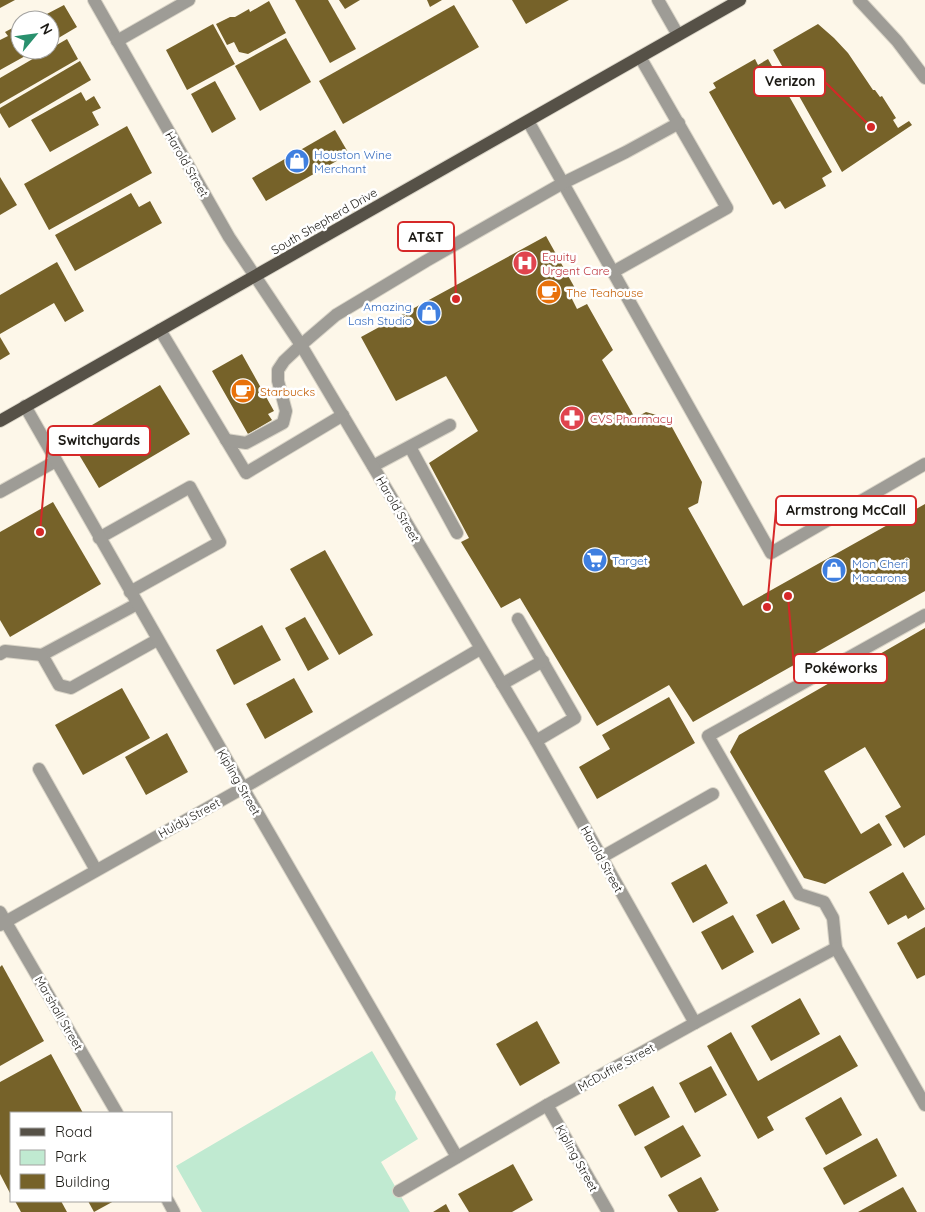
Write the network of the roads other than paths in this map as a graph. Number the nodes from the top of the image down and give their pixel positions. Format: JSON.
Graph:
{"nodes":[{"id":1,"x":94,"y":0,"type":"edge"},
{"id":2,"x":189,"y":0,"type":"edge"},
{"id":3,"x":658,"y":0,"type":"edge"},
{"id":4,"x":740,"y":0,"type":"edge"},
{"id":5,"x":859,"y":0,"type":"edge"},
{"id":6,"x":678,"y":35,"type":"junction"},
{"id":7,"x":117,"y":41,"type":"junction"},
{"id":8,"x":640,"y":57,"type":"junction"},
{"id":9,"x":925,"y":78,"type":"edge"},
{"id":10,"x":528,"y":121,"type":"junction"},
{"id":11,"x":679,"y":123,"type":"junction"},
{"id":12,"x":563,"y":183,"type":"junction"},
{"id":13,"x":613,"y":272,"type":"junction"},
{"id":14,"x":255,"y":276,"type":"junction"},
{"id":15,"x":160,"y":330,"type":"junction"},
{"id":16,"x":301,"y":345,"type":"junction"},
{"id":17,"x":25,"y":406,"type":"junction"},
{"id":18,"x":343,"y":415,"type":"junction"},
{"id":19,"x":0,"y":421,"type":"edge"},
{"id":20,"x":450,"y":425,"type":"dead end"},
{"id":21,"x":226,"y":440,"type":"junction"},
{"id":22,"x":410,"y":447,"type":"junction"},
{"id":23,"x":56,"y":461,"type":"junction"},
{"id":24,"x":925,"y":464,"type":"edge"},
{"id":25,"x":373,"y":466,"type":"junction"},
{"id":26,"x":0,"y":492,"type":"edge"},
{"id":27,"x":457,"y":533,"type":"dead end"},
{"id":28,"x":99,"y":538,"type":"junction"},
{"id":29,"x":130,"y":592,"type":"junction"},
{"id":30,"x":137,"y":604,"type":"junction"},
{"id":31,"x":925,"y":615,"type":"edge"},
{"id":32,"x":518,"y":619,"type":"dead end"},
{"id":33,"x":157,"y":640,"type":"junction"},
{"id":34,"x":480,"y":649,"type":"junction"},
{"id":35,"x":0,"y":654,"type":"edge"},
{"id":36,"x":42,"y":655,"type":"junction"},
{"id":37,"x":543,"y":661,"type":"junction"},
{"id":38,"x":502,"y":684,"type":"junction"},
{"id":39,"x":536,"y":741,"type":"junction"},
{"id":40,"x":39,"y":769,"type":"dead end"},
{"id":41,"x":243,"y":788,"type":"junction"},
{"id":42,"x":713,"y":794,"type":"dead end"},
{"id":43,"x":602,"y":857,"type":"junction"},
{"id":44,"x":96,"y":870,"type":"junction"},
{"id":45,"x":2,"y":920,"type":"edge"},
{"id":46,"x":836,"y":948,"type":"junction"},
{"id":47,"x":695,"y":1023,"type":"junction"},
{"id":48,"x":925,"y":1104,"type":"edge"},
{"id":49,"x":547,"y":1105,"type":"junction"},
{"id":50,"x":116,"y":1112,"type":"edge"},
{"id":51,"x":457,"y":1156,"type":"junction"},
{"id":52,"x":399,"y":1191,"type":"dead end"},
{"id":53,"x":608,"y":1212,"type":"edge"}],
"edges":[{"from":1,"to":7,"type":"street","name":"Harold Street"},
{"from":2,"to":7,"type":"street"},
{"from":3,"to":6,"type":"street"},
{"from":4,"to":6,"type":"main road","name":"South Shepherd Drive"},
{"from":5,"to":9,"type":"street"},
{"from":6,"to":8,"type":"main road","name":"South Shepherd Drive"},
{"from":7,"to":14,"type":"street","name":"Harold Street"},
{"from":8,"to":10,"type":"main road","name":"South Shepherd Drive"},
{"from":8,"to":11,"type":"street"},
{"from":10,"to":12,"type":"street"},
{"from":10,"to":14,"type":"main road","name":"South Shepherd Drive"},
{"from":11,"to":12,"type":"street"},
{"from":11,"to":13,"type":"street"},
{"from":12,"to":13,"type":"street"},
{"from":12,"to":16,"type":"street"},
{"from":13,"to":24,"type":"street"},
{"from":14,"to":15,"type":"main road","name":"South Shepherd Drive"},
{"from":14,"to":16,"type":"street","name":"Harold Street"},
{"from":15,"to":17,"type":"main road","name":"South Shepherd Drive"},
{"from":15,"to":21,"type":"street"},
{"from":16,"to":18,"type":"street","name":"Harold Street"},
{"from":16,"to":21,"type":"street"},
{"from":17,"to":19,"type":"main road","name":"South Shepherd Drive"},
{"from":17,"to":23,"type":"street","name":"Kipling Street"},
{"from":18,"to":21,"type":"street"},
{"from":18,"to":25,"type":"street","name":"Harold Street"},
{"from":20,"to":22,"type":"street"},
{"from":22,"to":25,"type":"street"},
{"from":22,"to":27,"type":"street"},
{"from":23,"to":26,"type":"street"},
{"from":23,"to":28,"type":"street","name":"Kipling Street"},
{"from":25,"to":34,"type":"street","name":"Harold Street"},
{"from":28,"to":29,"type":"street","name":"Kipling Street"},
{"from":28,"to":29,"type":"street"},
{"from":29,"to":30,"type":"street","name":"Kipling Street"},
{"from":30,"to":33,"type":"street","name":"Kipling Street"},
{"from":30,"to":36,"type":"street"},
{"from":31,"to":46,"type":"street"},
{"from":32,"to":37,"type":"street"},
{"from":33,"to":36,"type":"street"},
{"from":33,"to":41,"type":"street","name":"Kipling Street"},
{"from":34,"to":38,"type":"street","name":"Harold Street"},
{"from":34,"to":41,"type":"street","name":"Huldy Street"},
{"from":35,"to":36,"type":"street"},
{"from":37,"to":38,"type":"street"},
{"from":37,"to":39,"type":"street"},
{"from":38,"to":39,"type":"street","name":"Harold Street"},
{"from":39,"to":43,"type":"street","name":"Harold Street"},
{"from":40,"to":44,"type":"street"},
{"from":41,"to":44,"type":"street","name":"Huldy Street"},
{"from":41,"to":51,"type":"street","name":"Kipling Street"},
{"from":42,"to":43,"type":"street"},
{"from":43,"to":47,"type":"street","name":"Harold Street"},
{"from":44,"to":45,"type":"street","name":"Huldy Street"},
{"from":45,"to":50,"type":"street","name":"Marshall Street"},
{"from":46,"to":47,"type":"street","name":"McDuffie Street"},
{"from":46,"to":48,"type":"street"},
{"from":47,"to":49,"type":"street","name":"McDuffie Street"},
{"from":49,"to":51,"type":"street","name":"McDuffie Street"},
{"from":49,"to":53,"type":"street","name":"Kipling Street"},
{"from":51,"to":52,"type":"street","name":"McDuffie Street"}]}
